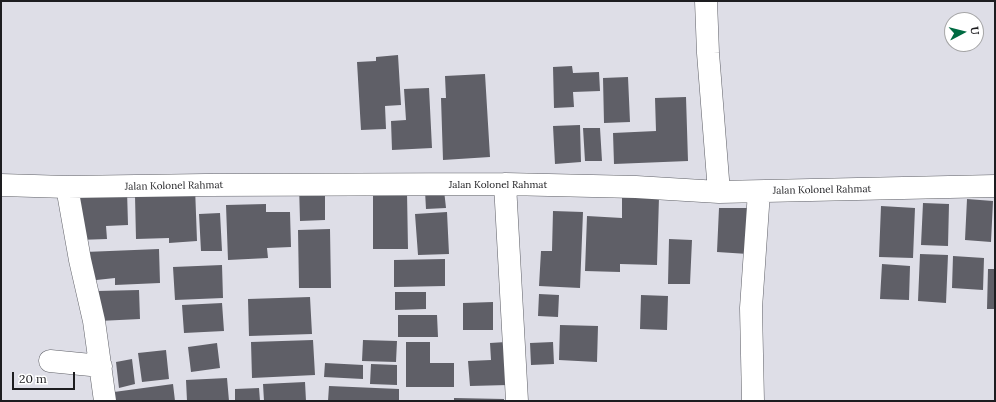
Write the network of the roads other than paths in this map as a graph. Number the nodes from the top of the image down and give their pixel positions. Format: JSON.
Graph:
{"nodes":[{"id":1,"x":706,"y":1,"type":"edge"},
{"id":2,"x":506,"y":184,"type":"junction"},
{"id":3,"x":1,"y":185,"type":"edge"},
{"id":4,"x":995,"y":186,"type":"edge"},
{"id":5,"x":67,"y":188,"type":"junction"},
{"id":6,"x":719,"y":192,"type":"junction"},
{"id":7,"x":759,"y":192,"type":"junction"},
{"id":8,"x":50,"y":361,"type":"dead end"},
{"id":9,"x":101,"y":366,"type":"junction"},
{"id":10,"x":105,"y":401,"type":"edge"},
{"id":11,"x":517,"y":401,"type":"edge"},
{"id":12,"x":754,"y":401,"type":"edge"}],
"edges":[{"from":1,"to":6,"type":"street"},
{"from":2,"to":5,"type":"street","name":"Jalan Kolonel Rahmat"},
{"from":2,"to":6,"type":"street","name":"Jalan Kolonel Rahmat"},
{"from":2,"to":11,"type":"street"},
{"from":3,"to":5,"type":"street","name":"Jalan Kolonel Rahmat"},
{"from":4,"to":7,"type":"street","name":"Jalan Kolonel Rahmat"},
{"from":5,"to":9,"type":"street"},
{"from":6,"to":7,"type":"street","name":"Jalan Kolonel Rahmat"},
{"from":7,"to":12,"type":"street"},
{"from":8,"to":9,"type":"street"},
{"from":9,"to":10,"type":"street"}]}
